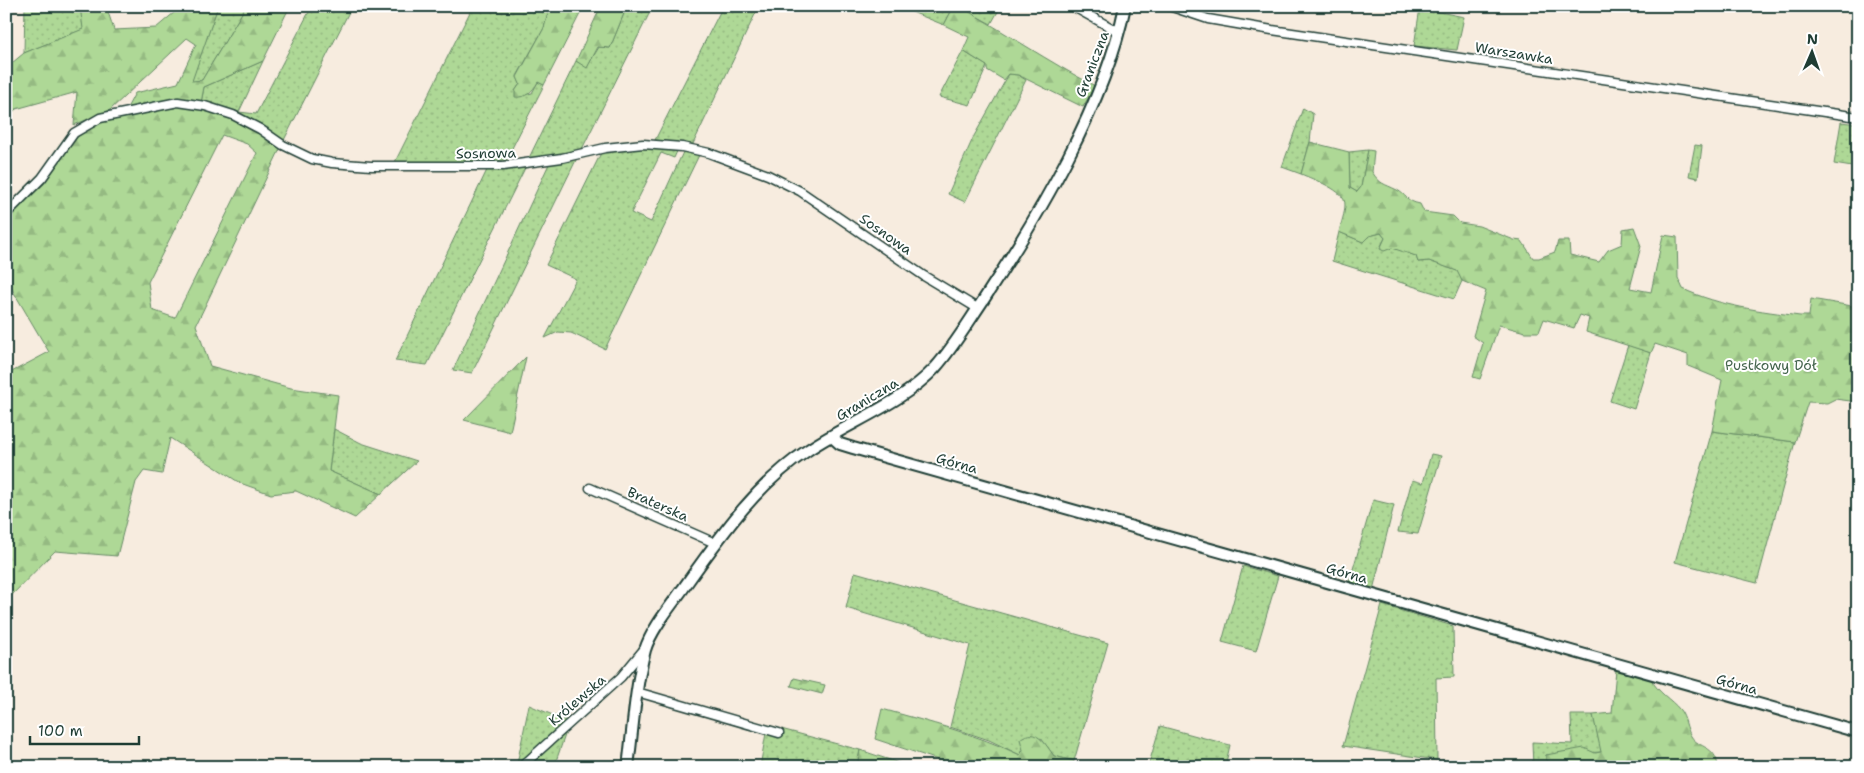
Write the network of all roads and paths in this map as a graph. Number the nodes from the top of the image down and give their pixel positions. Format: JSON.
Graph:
{"nodes":[{"id":1,"x":1072,"y":6,"type":"edge"},
{"id":2,"x":1125,"y":6,"type":"edge"},
{"id":3,"x":1169,"y":6,"type":"edge"},
{"id":4,"x":1120,"y":32,"type":"junction"},
{"id":5,"x":1858,"y":117,"type":"edge"},
{"id":6,"x":6,"y":214,"type":"edge"},
{"id":7,"x":977,"y":308,"type":"junction"},
{"id":8,"x":831,"y":436,"type":"junction"},
{"id":9,"x":590,"y":488,"type":"dead end"},
{"id":10,"x":715,"y":543,"type":"junction"},
{"id":11,"x":646,"y":647,"type":"junction"},
{"id":12,"x":637,"y":692,"type":"junction"},
{"id":13,"x":1858,"y":732,"type":"edge"},
{"id":14,"x":779,"y":733,"type":"dead end"},
{"id":15,"x":521,"y":767,"type":"edge"},
{"id":16,"x":628,"y":767,"type":"edge"}],
"edges":[{"from":1,"to":4,"type":"street"},
{"from":2,"to":4,"type":"street","name":"Graniczna"},
{"from":3,"to":5,"type":"street","name":"Warszawka"},
{"from":4,"to":7,"type":"street","name":"Graniczna"},
{"from":6,"to":7,"type":"street","name":"Sosnowa"},
{"from":7,"to":8,"type":"street","name":"Graniczna"},
{"from":8,"to":10,"type":"street","name":"Graniczna"},
{"from":8,"to":13,"type":"street","name":"Górna"},
{"from":9,"to":10,"type":"street","name":"Braterska"},
{"from":10,"to":11,"type":"street","name":"Graniczna"},
{"from":11,"to":12,"type":"street","name":"Graniczna"},
{"from":11,"to":15,"type":"street","name":"Królewska"},
{"from":12,"to":14,"type":"street"},
{"from":12,"to":16,"type":"street","name":"Graniczna"}]}
